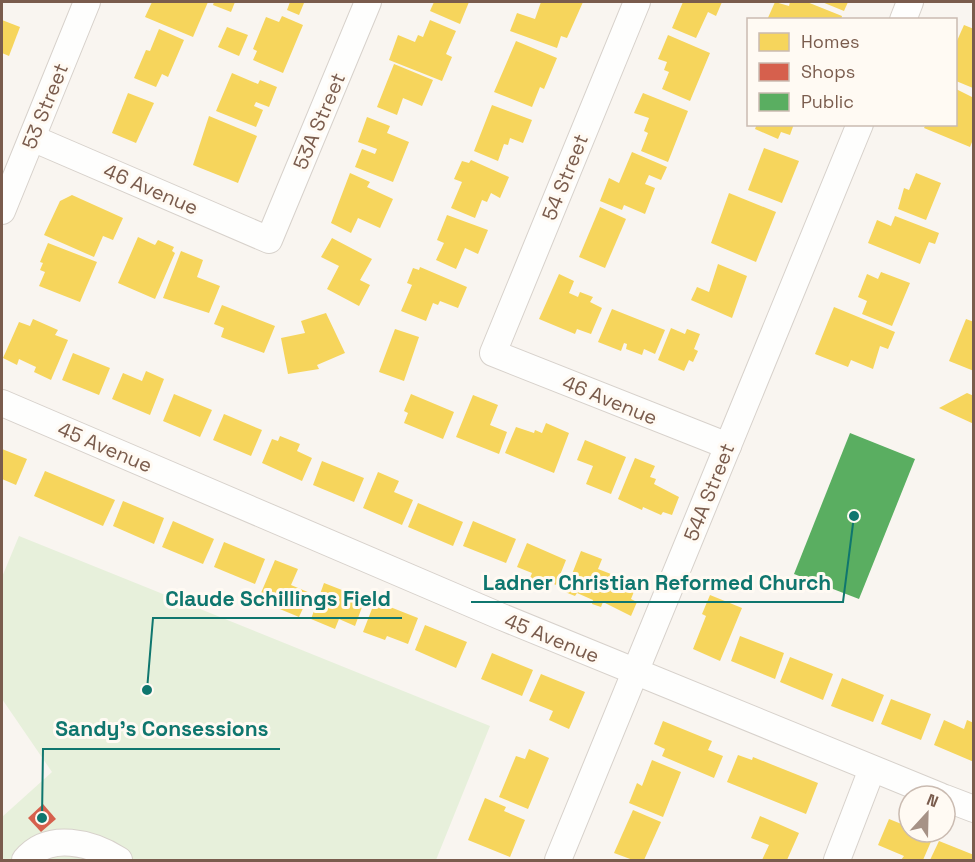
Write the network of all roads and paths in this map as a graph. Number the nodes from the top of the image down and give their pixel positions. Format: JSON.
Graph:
{"nodes":[{"id":1,"x":87,"y":2,"type":"edge"},
{"id":2,"x":368,"y":2,"type":"edge"},
{"id":3,"x":637,"y":2,"type":"edge"},
{"id":4,"x":910,"y":2,"type":"edge"},
{"id":5,"x":904,"y":18,"type":"edge"},
{"id":6,"x":859,"y":126,"type":"edge"},
{"id":7,"x":32,"y":138,"type":"junction"},
{"id":8,"x":2,"y":211,"type":"edge"},
{"id":9,"x":269,"y":240,"type":"joint"},
{"id":10,"x":493,"y":353,"type":"joint"},
{"id":11,"x":2,"y":403,"type":"edge"},
{"id":12,"x":728,"y":446,"type":"junction"},
{"id":13,"x":636,"y":672,"type":"junction"},
{"id":14,"x":872,"y":769,"type":"junction"},
{"id":15,"x":910,"y":784,"type":"edge"},
{"id":16,"x":957,"y":803,"type":"edge"},
{"id":17,"x":974,"y":809,"type":"edge"},
{"id":18,"x":25,"y":861,"type":"edge"},
{"id":19,"x":119,"y":861,"type":"edge"},
{"id":20,"x":558,"y":861,"type":"edge"},
{"id":21,"x":837,"y":861,"type":"edge"}],
"edges":[{"from":1,"to":7,"type":"street","name":"53 Street"},
{"from":2,"to":9,"type":"street","name":"53A Street"},
{"from":3,"to":10,"type":"street","name":"54 Street"},
{"from":4,"to":5,"type":"street"},
{"from":6,"to":12,"type":"street","name":"54A Street"},
{"from":7,"to":8,"type":"street","name":"53 Street"},
{"from":7,"to":9,"type":"street","name":"46 Avenue"},
{"from":10,"to":12,"type":"street","name":"46 Avenue"},
{"from":11,"to":13,"type":"street","name":"45 Avenue"},
{"from":12,"to":13,"type":"street","name":"54A Street"},
{"from":13,"to":14,"type":"street","name":"45 Avenue"},
{"from":13,"to":20,"type":"street","name":"54A Street"},
{"from":14,"to":15,"type":"street","name":"45 Avenue"},
{"from":14,"to":21,"type":"street"},
{"from":16,"to":17,"type":"street"},
{"from":18,"to":19,"type":"street"}]}
